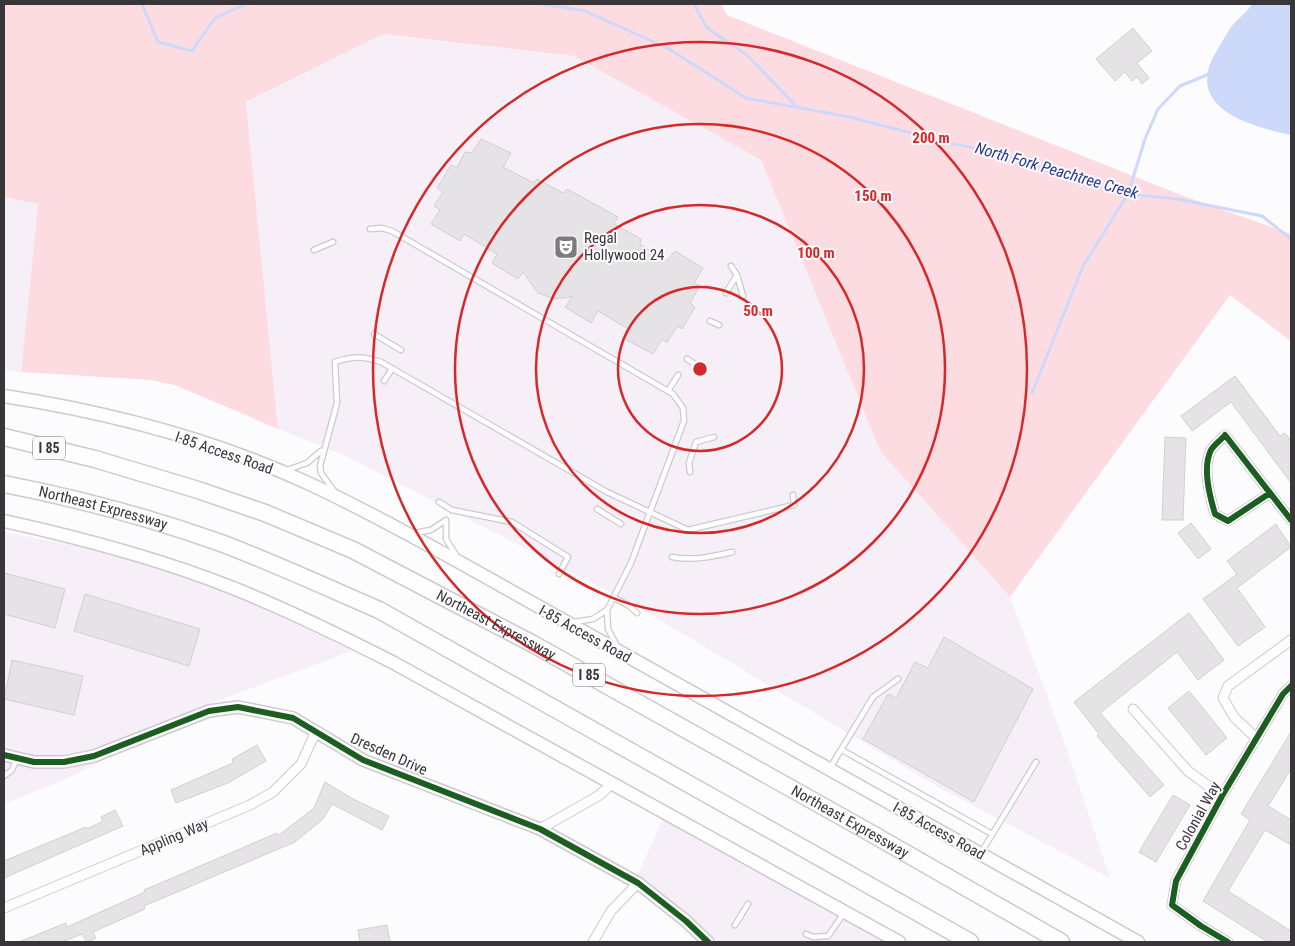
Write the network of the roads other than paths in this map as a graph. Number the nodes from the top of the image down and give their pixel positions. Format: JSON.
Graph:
{"nodes":[{"id":1,"x":370,"y":229,"type":"dead end"},
{"id":2,"x":333,"y":242,"type":"dead end"},
{"id":3,"x":314,"y":250,"type":"dead end"},
{"id":4,"x":731,"y":266,"type":"dead end"},
{"id":5,"x":737,"y":275,"type":"junction"},
{"id":6,"x":726,"y":292,"type":"dead end"},
{"id":7,"x":743,"y":296,"type":"dead end"},
{"id":8,"x":710,"y":321,"type":"dead end"},
{"id":9,"x":719,"y":325,"type":"dead end"},
{"id":10,"x":374,"y":334,"type":"dead end"},
{"id":11,"x":401,"y":350,"type":"dead end"},
{"id":12,"x":687,"y":359,"type":"dead end"},
{"id":13,"x":697,"y":365,"type":"dead end"},
{"id":14,"x":392,"y":369,"type":"junction"},
{"id":15,"x":678,"y":375,"type":"dead end"},
{"id":16,"x":384,"y":381,"type":"dead end"},
{"id":17,"x":668,"y":391,"type":"junction"},
{"id":18,"x":4,"y":396,"type":"edge"},
{"id":19,"x":714,"y":436,"type":"dead end"},
{"id":20,"x":4,"y":437,"type":"edge"},
{"id":21,"x":322,"y":450,"type":"junction"},
{"id":22,"x":276,"y":470,"type":"junction"},
{"id":23,"x":690,"y":472,"type":"dead end"},
{"id":24,"x":4,"y":484,"type":"edge"},
{"id":25,"x":1270,"y":492,"type":"junction"},
{"id":26,"x":793,"y":495,"type":"dead end"},
{"id":27,"x":344,"y":501,"type":"junction"},
{"id":28,"x":439,"y":502,"type":"dead end"},
{"id":29,"x":597,"y":509,"type":"dead end"},
{"id":30,"x":650,"y":512,"type":"junction"},
{"id":31,"x":1291,"y":520,"type":"edge"},
{"id":32,"x":4,"y":521,"type":"edge"},
{"id":33,"x":621,"y":524,"type":"dead end"},
{"id":34,"x":408,"y":534,"type":"junction"},
{"id":35,"x":732,"y":552,"type":"dead end"},
{"id":36,"x":672,"y":557,"type":"dead end"},
{"id":37,"x":468,"y":568,"type":"junction"},
{"id":38,"x":559,"y":574,"type":"dead end"},
{"id":39,"x":614,"y":598,"type":"junction"},
{"id":40,"x":607,"y":610,"type":"junction"},
{"id":41,"x":637,"y":613,"type":"dead end"},
{"id":42,"x":564,"y":622,"type":"junction"},
{"id":43,"x":1291,"y":640,"type":"edge"},
{"id":44,"x":624,"y":655,"type":"junction"},
{"id":45,"x":898,"y":679,"type":"dead end"},
{"id":46,"x":1291,"y":686,"type":"edge"},
{"id":47,"x":1133,"y":710,"type":"dead end"},
{"id":48,"x":316,"y":731,"type":"junction"},
{"id":49,"x":1257,"y":739,"type":"junction"},
{"id":50,"x":842,"y":750,"type":"junction"},
{"id":51,"x":4,"y":755,"type":"edge"},
{"id":52,"x":17,"y":758,"type":"junction"},
{"id":53,"x":1036,"y":762,"type":"dead end"},
{"id":54,"x":829,"y":770,"type":"junction"},
{"id":55,"x":4,"y":776,"type":"edge"},
{"id":56,"x":613,"y":784,"type":"junction"},
{"id":57,"x":1222,"y":796,"type":"junction"},
{"id":58,"x":540,"y":829,"type":"junction"},
{"id":59,"x":992,"y":834,"type":"junction"},
{"id":60,"x":980,"y":854,"type":"junction"},
{"id":61,"x":638,"y":883,"type":"junction"},
{"id":62,"x":748,"y":904,"type":"dead end"},
{"id":63,"x":4,"y":908,"type":"edge"},
{"id":64,"x":844,"y":912,"type":"junction"},
{"id":65,"x":735,"y":925,"type":"dead end"},
{"id":66,"x":806,"y":934,"type":"dead end"},
{"id":67,"x":828,"y":936,"type":"junction"},
{"id":68,"x":593,"y":942,"type":"edge"},
{"id":69,"x":708,"y":942,"type":"edge"},
{"id":70,"x":829,"y":942,"type":"edge"},
{"id":71,"x":899,"y":942,"type":"edge"},
{"id":72,"x":970,"y":942,"type":"edge"},
{"id":73,"x":1061,"y":942,"type":"edge"},
{"id":74,"x":1138,"y":942,"type":"edge"},
{"id":75,"x":1228,"y":942,"type":"edge"}],
"edges":[{"from":1,"to":17,"type":"lane"},
{"from":2,"to":3,"type":"lane"},
{"from":4,"to":5,"type":"lane"},
{"from":5,"to":6,"type":"lane"},
{"from":5,"to":7,"type":"lane"},
{"from":8,"to":9,"type":"lane"},
{"from":10,"to":11,"type":"lane"},
{"from":12,"to":13,"type":"lane"},
{"from":14,"to":16,"type":"lane"},
{"from":14,"to":21,"type":"lane"},
{"from":14,"to":30,"type":"lane"},
{"from":15,"to":17,"type":"lane"},
{"from":17,"to":30,"type":"lane"},
{"from":18,"to":22,"type":"main road","name":"I-85 Access Road"},
{"from":19,"to":23,"type":"lane"},
{"from":20,"to":73,"type":"highway","name":"Northeast Expressway","number":"I 85"},
{"from":21,"to":22,"type":"lane"},
{"from":21,"to":27,"type":"lane"},
{"from":22,"to":27,"type":"main road","name":"I-85 Access Road"},
{"from":24,"to":72,"type":"highway","name":"Northeast Expressway"},
{"from":25,"to":25,"type":"street"},
{"from":25,"to":31,"type":"street"},
{"from":26,"to":30,"type":"lane"},
{"from":27,"to":34,"type":"main road","name":"I-85 Access Road"},
{"from":28,"to":38,"type":"lane"},
{"from":29,"to":33,"type":"lane"},
{"from":30,"to":39,"type":"lane"},
{"from":32,"to":56,"type":"main road"},
{"from":34,"to":37,"type":"main road","name":"I-85 Access Road"},
{"from":34,"to":37,"type":"lane"},
{"from":35,"to":36,"type":"lane"},
{"from":37,"to":42,"type":"main road","name":"I-85 Access Road"},
{"from":39,"to":40,"type":"lane"},
{"from":39,"to":41,"type":"lane"},
{"from":40,"to":42,"type":"lane"},
{"from":40,"to":44,"type":"lane"},
{"from":42,"to":44,"type":"main road","name":"I-85 Access Road"},
{"from":43,"to":49,"type":"street"},
{"from":44,"to":54,"type":"main road","name":"I-85 Access Road"},
{"from":45,"to":50,"type":"lane"},
{"from":46,"to":49,"type":"street","name":"Colonial Way"},
{"from":47,"to":57,"type":"street","name":"Colonial Way"},
{"from":48,"to":52,"type":"street","name":"Dresden Drive"},
{"from":48,"to":58,"type":"street","name":"Dresden Drive"},
{"from":48,"to":63,"type":"street","name":"Appling Way"},
{"from":49,"to":57,"type":"street","name":"Colonial Way"},
{"from":50,"to":54,"type":"lane"},
{"from":50,"to":59,"type":"lane"},
{"from":51,"to":52,"type":"street","name":"Dresden Drive"},
{"from":52,"to":55,"type":"lane"},
{"from":53,"to":59,"type":"lane"},
{"from":54,"to":60,"type":"main road","name":"I-85 Access Road"},
{"from":56,"to":58,"type":"street"},
{"from":56,"to":64,"type":"main road"},
{"from":57,"to":75,"type":"street","name":"Colonial Way"},
{"from":58,"to":61,"type":"street","name":"Dresden Drive"},
{"from":59,"to":60,"type":"lane"},
{"from":60,"to":74,"type":"main road","name":"I-85 Access Road"},
{"from":61,"to":68,"type":"street"},
{"from":61,"to":69,"type":"street","name":"Dresden Drive"},
{"from":62,"to":65,"type":"lane"},
{"from":64,"to":67,"type":"lane"},
{"from":64,"to":71,"type":"main road"},
{"from":66,"to":67,"type":"lane"},
{"from":67,"to":70,"type":"lane"}]}
